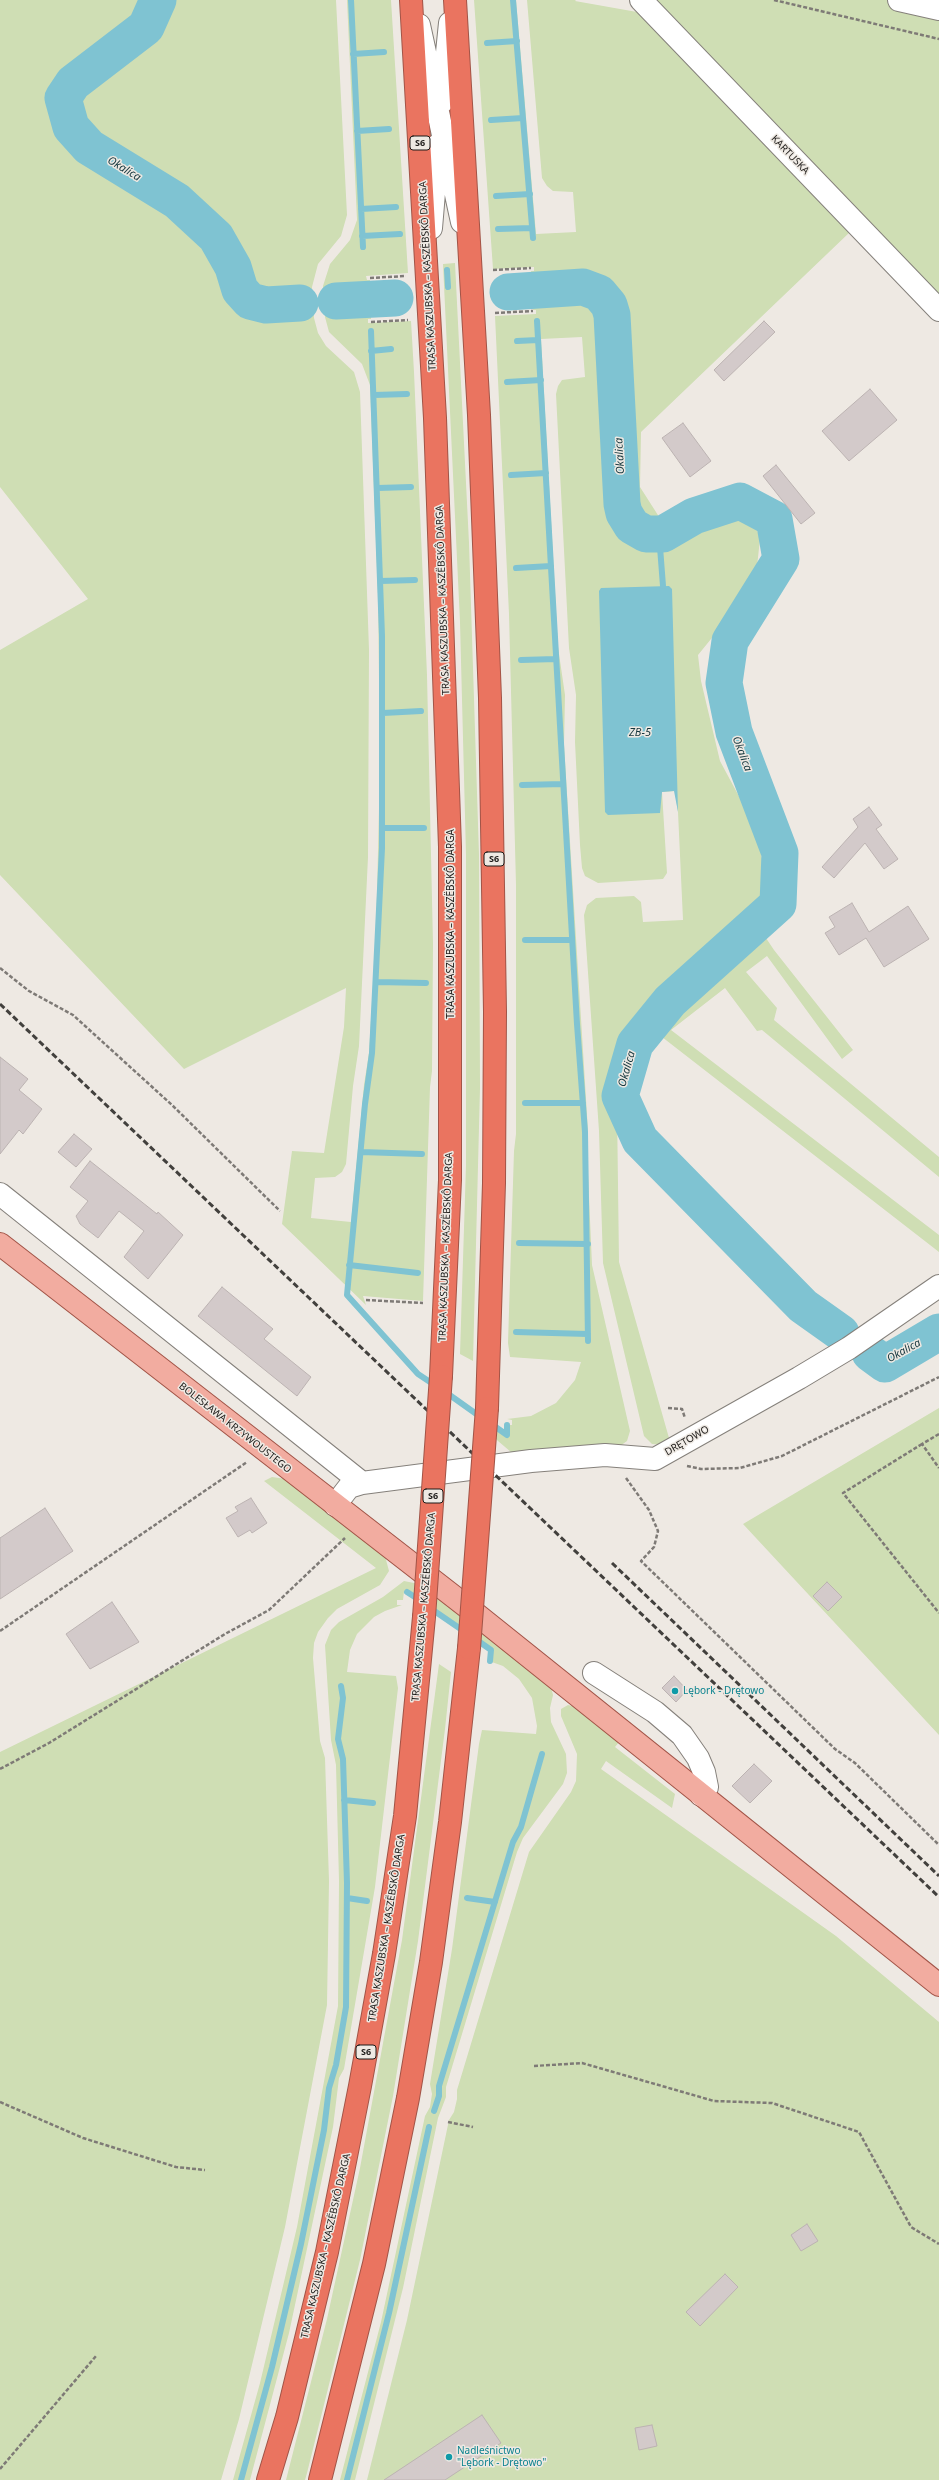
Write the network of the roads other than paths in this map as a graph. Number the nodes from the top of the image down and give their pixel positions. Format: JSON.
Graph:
{"nodes":[{"id":1,"x":412,"y":0,"type":"edge"},
{"id":2,"x":453,"y":0,"type":"edge"},
{"id":3,"x":641,"y":0,"type":"edge"},
{"id":4,"x":899,"y":0,"type":"edge"},
{"id":5,"x":939,"y":9,"type":"edge"},
{"id":6,"x":440,"y":124,"type":"junction"},
{"id":7,"x":470,"y":262,"type":"junction"},
{"id":8,"x":428,"y":285,"type":"junction"},
{"id":9,"x":939,"y":310,"type":"edge"},
{"id":10,"x":0,"y":1194,"type":"edge"},
{"id":11,"x":0,"y":1244,"type":"edge"},
{"id":12,"x":939,"y":1286,"type":"edge"},
{"id":13,"x":362,"y":1483,"type":"junction"},
{"id":14,"x":335,"y":1504,"type":"junction"},
{"id":15,"x":594,"y":1673,"type":"dead end"},
{"id":16,"x":701,"y":1795,"type":"junction"},
{"id":17,"x":939,"y":1985,"type":"edge"},
{"id":18,"x":268,"y":2480,"type":"edge"},
{"id":19,"x":320,"y":2480,"type":"edge"}],
"edges":[{"from":1,"to":6,"type":"street"},
{"from":1,"to":8,"type":"highway","name":"TRASA KASZUBSKA – KASZËBSKÔ DARGA","number":"S6"},
{"from":2,"to":6,"type":"street"},
{"from":2,"to":7,"type":"highway","number":"S6"},
{"from":3,"to":9,"type":"street","name":"KARTUSKA"},
{"from":4,"to":5,"type":"street"},
{"from":6,"to":7,"type":"street"},
{"from":6,"to":8,"type":"street"},
{"from":7,"to":19,"type":"highway","number":"S6","bridge":true},
{"from":8,"to":18,"type":"highway","name":"TRASA KASZUBSKA – KASZËBSKÔ DARGA","number":"S6","bridge":true},
{"from":10,"to":13,"type":"street"},
{"from":11,"to":14,"type":"main road","name":"BOLESŁAWA KRZYWOUSTEGO"},
{"from":12,"to":13,"type":"street","name":"DRĘTOWO"},
{"from":13,"to":14,"type":"street","name":"DRĘTOWO"},
{"from":14,"to":16,"type":"main road","name":"BOLESŁAWA KRZYWOUSTEGO"},
{"from":15,"to":16,"type":"street"},
{"from":16,"to":17,"type":"main road","name":"BOLESŁAWA KRZYWOUSTEGO"}]}
